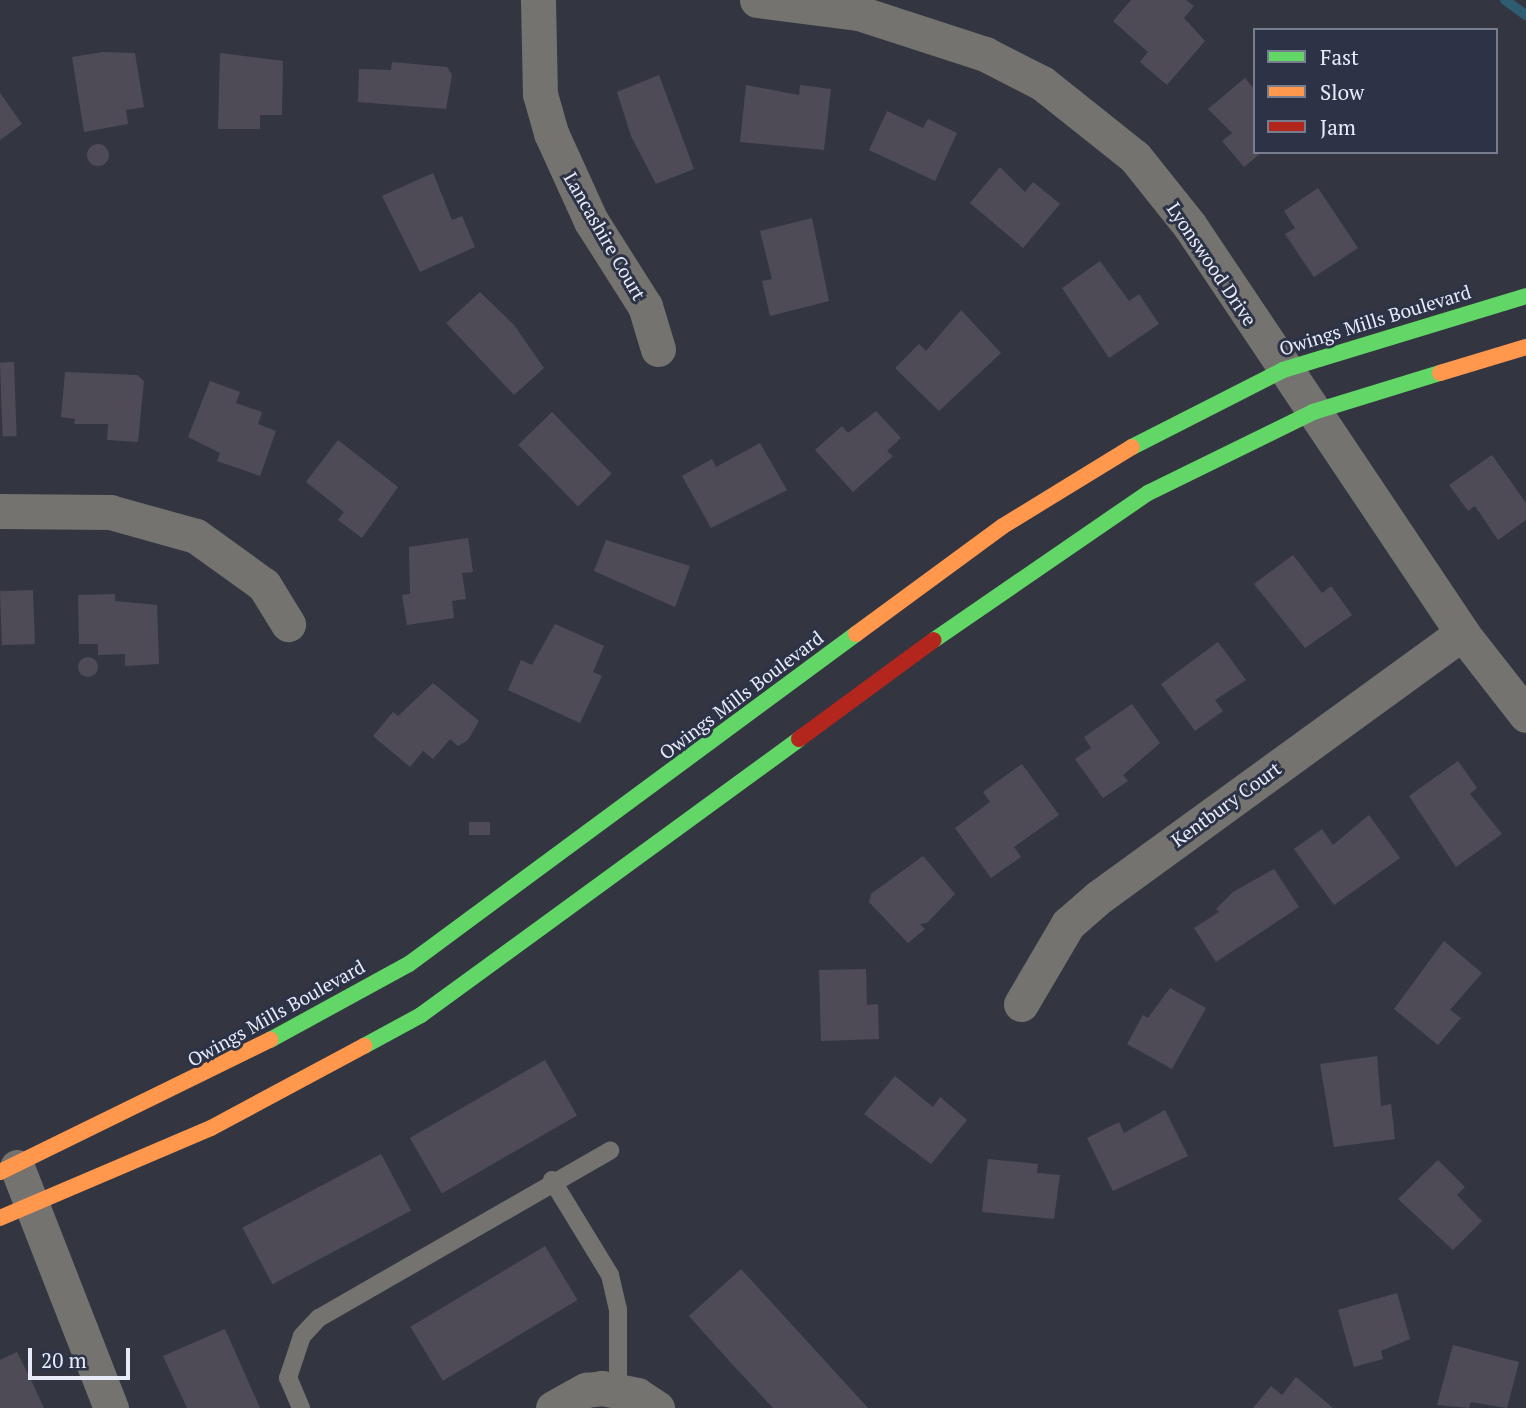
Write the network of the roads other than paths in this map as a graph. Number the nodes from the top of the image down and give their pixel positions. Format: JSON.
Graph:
{"nodes":[{"id":1,"x":538,"y":0,"type":"edge"},
{"id":2,"x":757,"y":0,"type":"edge"},
{"id":3,"x":1526,"y":296,"type":"edge"},
{"id":4,"x":1526,"y":347,"type":"edge"},
{"id":5,"x":658,"y":349,"type":"dead end"},
{"id":6,"x":1283,"y":370,"type":"junction"},
{"id":7,"x":1313,"y":412,"type":"junction"},
{"id":8,"x":0,"y":511,"type":"edge"},
{"id":9,"x":288,"y":624,"type":"dead end"},
{"id":10,"x":1462,"y":633,"type":"junction"},
{"id":11,"x":1526,"y":715,"type":"edge"},
{"id":12,"x":1021,"y":1004,"type":"dead end"},
{"id":13,"x":610,"y":1151,"type":"dead end"},
{"id":14,"x":8,"y":1170,"type":"edge"},
{"id":15,"x":552,"y":1180,"type":"junction"},
{"id":16,"x":33,"y":1207,"type":"junction"},
{"id":17,"x":0,"y":1218,"type":"edge"},
{"id":18,"x":618,"y":1389,"type":"junction"},
{"id":19,"x":111,"y":1408,"type":"edge"},
{"id":20,"x":301,"y":1408,"type":"edge"},
{"id":21,"x":553,"y":1408,"type":"edge"},
{"id":22,"x":657,"y":1408,"type":"edge"}],
"edges":[{"from":1,"to":5,"type":"street","name":"Lancashire Court"},
{"from":2,"to":6,"type":"street","name":"Lyonswood Drive"},
{"from":3,"to":6,"type":"main road","name":"Owings Mills Boulevard"},
{"from":4,"to":7,"type":"main road"},
{"from":6,"to":7,"type":"street","name":"Lyonswood Drive"},
{"from":6,"to":14,"type":"main road","name":"Owings Mills Boulevard"},
{"from":7,"to":10,"type":"street","name":"Lyonswood Drive"},
{"from":7,"to":16,"type":"main road"},
{"from":8,"to":9,"type":"street"},
{"from":10,"to":11,"type":"street","name":"Lyonswood Drive"},
{"from":10,"to":12,"type":"street","name":"Kentbury Court"},
{"from":13,"to":15,"type":"lane"},
{"from":14,"to":16,"type":"street"},
{"from":15,"to":18,"type":"lane"},
{"from":15,"to":20,"type":"lane"},
{"from":16,"to":17,"type":"main road"},
{"from":16,"to":19,"type":"street"},
{"from":18,"to":21,"type":"street"},
{"from":18,"to":22,"type":"street"}]}
